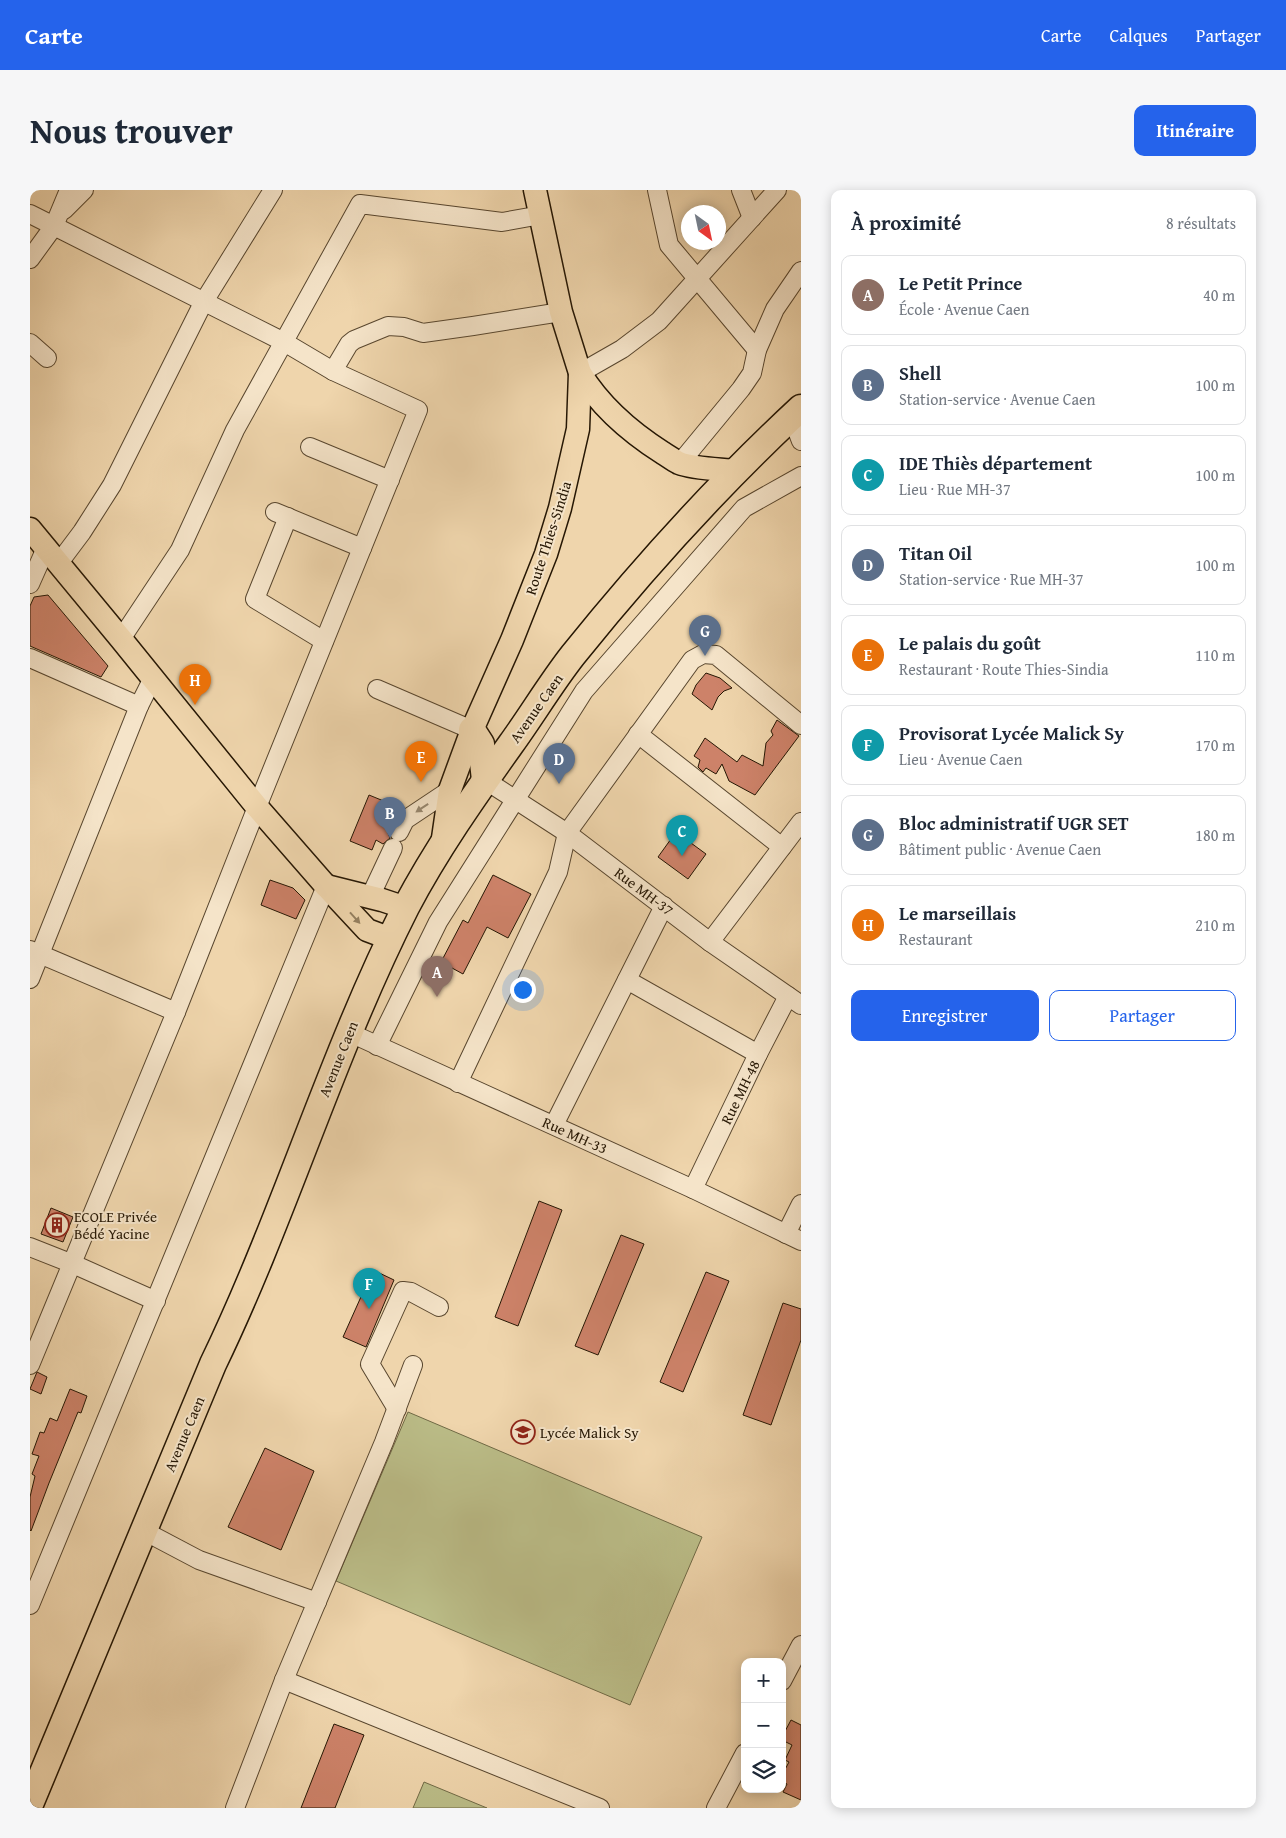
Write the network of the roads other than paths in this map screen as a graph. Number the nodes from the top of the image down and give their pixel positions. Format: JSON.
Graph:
{"nodes":[{"id":1,"x":69,"y":190,"type":"edge"},
{"id":2,"x":84,"y":190,"type":"edge"},
{"id":3,"x":273,"y":190,"type":"edge"},
{"id":4,"x":536,"y":190,"type":"edge"},
{"id":5,"x":657,"y":190,"type":"edge"},
{"id":6,"x":741,"y":190,"type":"edge"},
{"id":7,"x":777,"y":190,"type":"edge"},
{"id":8,"x":30,"y":214,"type":"edge"},
{"id":9,"x":541,"y":215,"type":"junction"},
{"id":10,"x":752,"y":218,"type":"junction"},
{"id":11,"x":56,"y":221,"type":"junction"},
{"id":12,"x":30,"y":259,"type":"edge"},
{"id":13,"x":801,"y":272,"type":"edge"},
{"id":14,"x":697,"y":279,"type":"junction"},
{"id":15,"x":203,"y":303,"type":"junction"},
{"id":16,"x":561,"y":312,"type":"junction"},
{"id":17,"x":284,"y":342,"type":"junction"},
{"id":18,"x":30,"y":344,"type":"edge"},
{"id":19,"x":757,"y":350,"type":"junction"},
{"id":20,"x":47,"y":358,"type":"dead end"},
{"id":21,"x":333,"y":371,"type":"junction"},
{"id":22,"x":580,"y":373,"type":"junction"},
{"id":23,"x":796,"y":412,"type":"edge"},
{"id":24,"x":801,"y":441,"type":"edge"},
{"id":25,"x":310,"y":447,"type":"dead end"},
{"id":26,"x":680,"y":463,"type":"junction"},
{"id":27,"x":737,"y":471,"type":"junction"},
{"id":28,"x":801,"y":476,"type":"edge"},
{"id":29,"x":390,"y":480,"type":"junction"},
{"id":30,"x":30,"y":529,"type":"edge"},
{"id":31,"x":362,"y":548,"type":"junction"},
{"id":32,"x":52,"y":556,"type":"junction"},
{"id":33,"x":30,"y":584,"type":"edge"},
{"id":34,"x":122,"y":639,"type":"junction"},
{"id":35,"x":324,"y":641,"type":"junction"},
{"id":36,"x":30,"y":658,"type":"edge"},
{"id":37,"x":153,"y":678,"type":"junction"},
{"id":38,"x":377,"y":689,"type":"dead end"},
{"id":39,"x":140,"y":706,"type":"junction"},
{"id":40,"x":801,"y":725,"type":"edge"},
{"id":41,"x":472,"y":730,"type":"junction"},
{"id":42,"x":638,"y":734,"type":"junction"},
{"id":43,"x":486,"y":780,"type":"junction"},
{"id":44,"x":450,"y":790,"type":"junction"},
{"id":45,"x":516,"y":799,"type":"junction"},
{"id":46,"x":257,"y":808,"type":"junction"},
{"id":47,"x":801,"y":822,"type":"edge"},
{"id":48,"x":567,"y":832,"type":"junction"},
{"id":49,"x":442,"y":846,"type":"junction"},
{"id":50,"x":782,"y":846,"type":"junction"},
{"id":51,"x":326,"y":886,"type":"junction"},
{"id":52,"x":370,"y":897,"type":"junction"},
{"id":53,"x":664,"y":906,"type":"junction"},
{"id":54,"x":406,"y":908,"type":"junction"},
{"id":55,"x":391,"y":939,"type":"junction"},
{"id":56,"x":710,"y":942,"type":"junction"},
{"id":57,"x":35,"y":953,"type":"edge"},
{"id":58,"x":30,"y":979,"type":"edge"},
{"id":59,"x":627,"y":980,"type":"junction"},
{"id":60,"x":795,"y":1000,"type":"edge"},
{"id":61,"x":176,"y":1012,"type":"junction"},
{"id":62,"x":348,"y":1032,"type":"junction"},
{"id":63,"x":377,"y":1046,"type":"junction"},
{"id":64,"x":758,"y":1054,"type":"junction"},
{"id":65,"x":458,"y":1083,"type":"junction"},
{"id":66,"x":554,"y":1125,"type":"junction"},
{"id":67,"x":693,"y":1189,"type":"junction"},
{"id":68,"x":801,"y":1204,"type":"edge"},
{"id":69,"x":794,"y":1238,"type":"edge"},
{"id":70,"x":30,"y":1247,"type":"edge"},
{"id":71,"x":73,"y":1264,"type":"junction"},
{"id":72,"x":156,"y":1301,"type":"junction"},
{"id":73,"x":440,"y":1307,"type":"dead end"},
{"id":74,"x":30,"y":1365,"type":"edge"},
{"id":75,"x":413,"y":1365,"type":"dead end"},
{"id":76,"x":396,"y":1409,"type":"junction"},
{"id":77,"x":144,"y":1531,"type":"junction"},
{"id":78,"x":317,"y":1602,"type":"junction"},
{"id":79,"x":30,"y":1605,"type":"edge"},
{"id":80,"x":801,"y":1645,"type":"edge"},
{"id":81,"x":786,"y":1673,"type":"edge"},
{"id":82,"x":284,"y":1680,"type":"junction"},
{"id":83,"x":741,"y":1761,"type":"edge"},
{"id":84,"x":30,"y":1804,"type":"edge"},
{"id":85,"x":234,"y":1808,"type":"edge"},
{"id":86,"x":600,"y":1808,"type":"edge"},
{"id":87,"x":716,"y":1808,"type":"edge"}],
"edges":[{"from":1,"to":11,"type":"street"},
{"from":2,"to":11,"type":"street"},
{"from":3,"to":15,"type":"street"},
{"from":4,"to":9,"type":"main road","name":"Route Thies-Sindia"},
{"from":5,"to":14,"type":"street"},
{"from":6,"to":10,"type":"street"},
{"from":7,"to":10,"type":"street"},
{"from":8,"to":11,"type":"street"},
{"from":9,"to":16,"type":"main road","name":"Route Thies-Sindia"},
{"from":9,"to":17,"type":"street"},
{"from":10,"to":14,"type":"street"},
{"from":11,"to":12,"type":"street"},
{"from":11,"to":15,"type":"street"},
{"from":13,"to":19,"type":"street"},
{"from":14,"to":19,"type":"street"},
{"from":14,"to":22,"type":"street"},
{"from":15,"to":17,"type":"street"},
{"from":15,"to":32,"type":"street"},
{"from":16,"to":21,"type":"street"},
{"from":16,"to":22,"type":"main road","name":"Route Thies-Sindia"},
{"from":17,"to":21,"type":"street"},
{"from":17,"to":34,"type":"street"},
{"from":18,"to":20,"type":"street"},
{"from":19,"to":26,"type":"street"},
{"from":21,"to":29,"type":"street"},
{"from":22,"to":26,"type":"main road"},
{"from":22,"to":41,"type":"main road","name":"Route Thies-Sindia"},
{"from":23,"to":24,"type":"street"},
{"from":23,"to":27,"type":"highway","name":"Avenue Caen"},
{"from":25,"to":29,"type":"street"},
{"from":26,"to":27,"type":"main road"},
{"from":27,"to":43,"type":"highway","name":"Avenue Caen"},
{"from":28,"to":45,"type":"street"},
{"from":29,"to":31,"type":"street"},
{"from":30,"to":32,"type":"main road"},
{"from":31,"to":35,"type":"street"},
{"from":31,"to":35,"type":"street"},
{"from":32,"to":33,"type":"street"},
{"from":32,"to":34,"type":"main road"},
{"from":34,"to":37,"type":"main road"},
{"from":35,"to":46,"type":"street"},
{"from":36,"to":39,"type":"street"},
{"from":37,"to":39,"type":"street"},
{"from":37,"to":46,"type":"main road"},
{"from":38,"to":41,"type":"street"},
{"from":39,"to":57,"type":"street"},
{"from":40,"to":42,"type":"street"},
{"from":41,"to":43,"type":"highway"},
{"from":41,"to":44,"type":"main road","name":"Route Thies-Sindia"},
{"from":42,"to":48,"type":"street"},
{"from":42,"to":50,"type":"street"},
{"from":43,"to":45,"type":"street","name":"Rue MH-37"},
{"from":43,"to":49,"type":"highway","name":"Avenue Caen"},
{"from":44,"to":49,"type":"main road","name":"Route Thies-Sindia"},
{"from":44,"to":52,"type":"street","one_way":true},
{"from":45,"to":48,"type":"street","name":"Rue MH-37"},
{"from":45,"to":63,"type":"street"},
{"from":46,"to":51,"type":"main road"},
{"from":46,"to":61,"type":"street"},
{"from":47,"to":50,"type":"street"},
{"from":48,"to":53,"type":"street","name":"Rue MH-37"},
{"from":48,"to":65,"type":"street"},
{"from":49,"to":54,"type":"highway","name":"Avenue Caen"},
{"from":50,"to":56,"type":"street"},
{"from":51,"to":52,"type":"main road"},
{"from":51,"to":55,"type":"main road","one_way":true},
{"from":51,"to":72,"type":"street"},
{"from":52,"to":54,"type":"main road"},
{"from":53,"to":56,"type":"street","name":"Rue MH-37"},
{"from":53,"to":59,"type":"street"},
{"from":54,"to":55,"type":"highway","name":"Avenue Caen"},
{"from":55,"to":62,"type":"highway","name":"Avenue Caen"},
{"from":56,"to":60,"type":"street","name":"Rue MH-37"},
{"from":57,"to":58,"type":"street"},
{"from":57,"to":61,"type":"street"},
{"from":59,"to":64,"type":"street"},
{"from":59,"to":66,"type":"street"},
{"from":60,"to":64,"type":"street","name":"Rue MH-48"},
{"from":61,"to":71,"type":"street"},
{"from":62,"to":63,"type":"street","name":"Rue MH-33"},
{"from":62,"to":77,"type":"highway","name":"Avenue Caen"},
{"from":63,"to":65,"type":"street","name":"Rue MH-33"},
{"from":64,"to":67,"type":"street","name":"Rue MH-48"},
{"from":65,"to":66,"type":"street","name":"Rue MH-33"},
{"from":66,"to":67,"type":"street","name":"Rue MH-33"},
{"from":67,"to":69,"type":"street","name":"Rue MH-33"},
{"from":68,"to":69,"type":"street"},
{"from":70,"to":71,"type":"street"},
{"from":71,"to":72,"type":"street"},
{"from":71,"to":74,"type":"street"},
{"from":72,"to":79,"type":"street"},
{"from":73,"to":76,"type":"street"},
{"from":75,"to":76,"type":"street"},
{"from":76,"to":78,"type":"street"},
{"from":77,"to":78,"type":"street"},
{"from":77,"to":84,"type":"highway","name":"Avenue Caen"},
{"from":78,"to":82,"type":"street"},
{"from":80,"to":81,"type":"street"},
{"from":82,"to":85,"type":"street"},
{"from":82,"to":86,"type":"street"},
{"from":83,"to":87,"type":"street"}]}
